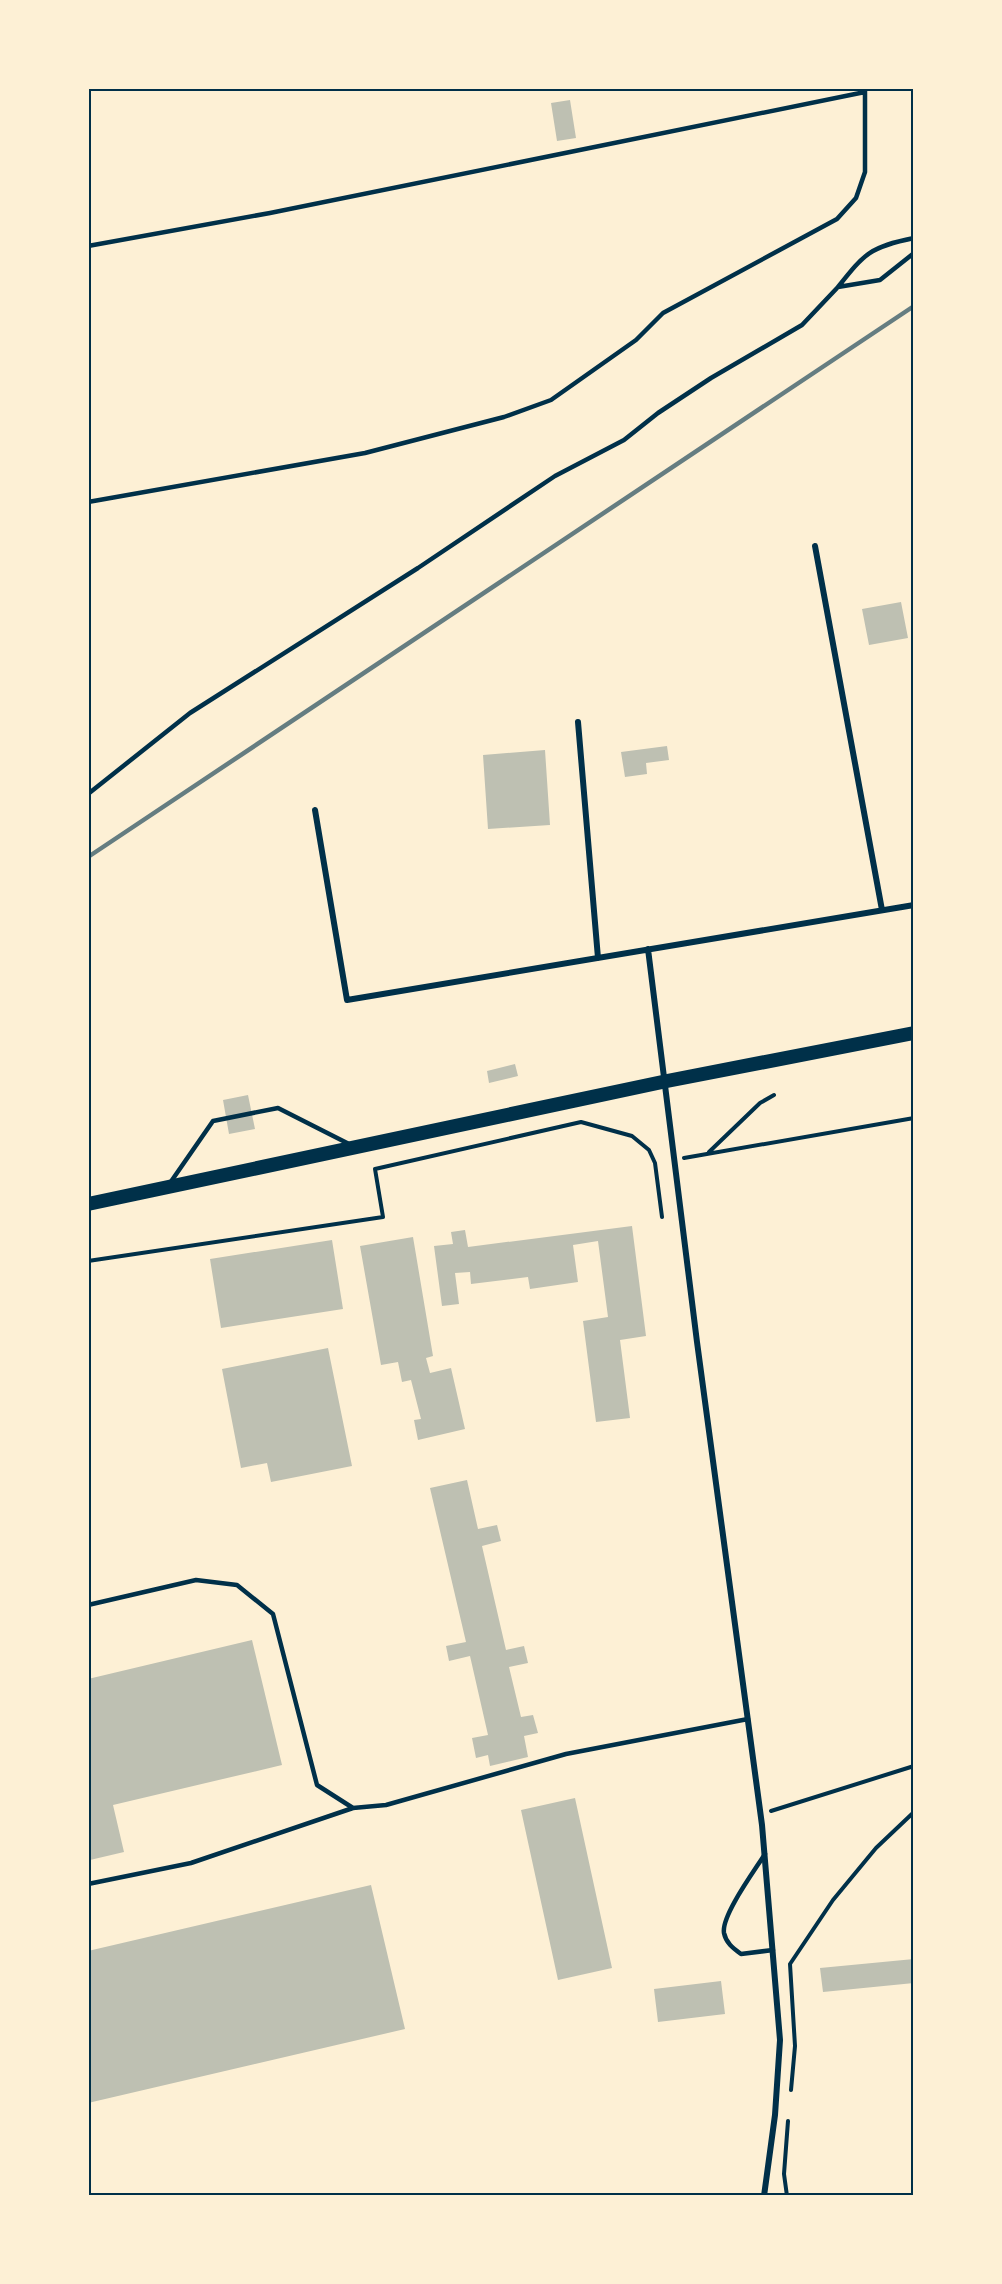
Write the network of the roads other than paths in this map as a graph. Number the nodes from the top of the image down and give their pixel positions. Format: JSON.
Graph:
{"nodes":[{"id":1,"x":865,"y":90,"type":"edge"},
{"id":2,"x":914,"y":238,"type":"edge"},
{"id":3,"x":88,"y":246,"type":"edge"},
{"id":4,"x":914,"y":252,"type":"edge"},
{"id":5,"x":838,"y":287,"type":"junction"},
{"id":6,"x":88,"y":502,"type":"edge"},
{"id":7,"x":815,"y":546,"type":"dead end"},
{"id":8,"x":578,"y":722,"type":"dead end"},
{"id":9,"x":88,"y":794,"type":"edge"},
{"id":10,"x":315,"y":810,"type":"dead end"},
{"id":11,"x":914,"y":905,"type":"edge"},
{"id":12,"x":882,"y":910,"type":"junction"},
{"id":13,"x":648,"y":949,"type":"junction"},
{"id":14,"x":598,"y":958,"type":"junction"},
{"id":15,"x":914,"y":1033,"type":"edge"},
{"id":16,"x":667,"y":1081,"type":"junction"},
{"id":17,"x":356,"y":1147,"type":"junction"},
{"id":18,"x":167,"y":1186,"type":"junction"},
{"id":19,"x":88,"y":1204,"type":"edge"},
{"id":20,"x":88,"y":1605,"type":"edge"},
{"id":21,"x":749,"y":1719,"type":"junction"},
{"id":22,"x":353,"y":1808,"type":"junction"},
{"id":23,"x":765,"y":1853,"type":"junction"},
{"id":24,"x":88,"y":1884,"type":"edge"},
{"id":25,"x":773,"y":1950,"type":"junction"},
{"id":26,"x":764,"y":2196,"type":"edge"}],
"edges":[{"from":1,"to":3,"type":"lane"},
{"from":1,"to":6,"type":"lane"},
{"from":2,"to":5,"type":"lane"},
{"from":4,"to":5,"type":"lane"},
{"from":5,"to":9,"type":"lane"},
{"from":7,"to":12,"type":"street"},
{"from":8,"to":14,"type":"street"},
{"from":10,"to":14,"type":"street"},
{"from":11,"to":12,"type":"street"},
{"from":12,"to":13,"type":"street"},
{"from":13,"to":14,"type":"street"},
{"from":13,"to":16,"type":"street"},
{"from":15,"to":16,"type":"main road"},
{"from":16,"to":17,"type":"main road"},
{"from":16,"to":21,"type":"street"},
{"from":17,"to":18,"type":"main road"},
{"from":17,"to":18,"type":"lane"},
{"from":18,"to":19,"type":"main road"},
{"from":20,"to":22,"type":"lane"},
{"from":21,"to":22,"type":"lane"},
{"from":21,"to":23,"type":"street"},
{"from":22,"to":24,"type":"lane"},
{"from":23,"to":25,"type":"street"},
{"from":23,"to":25,"type":"lane"},
{"from":25,"to":26,"type":"street"}]}
